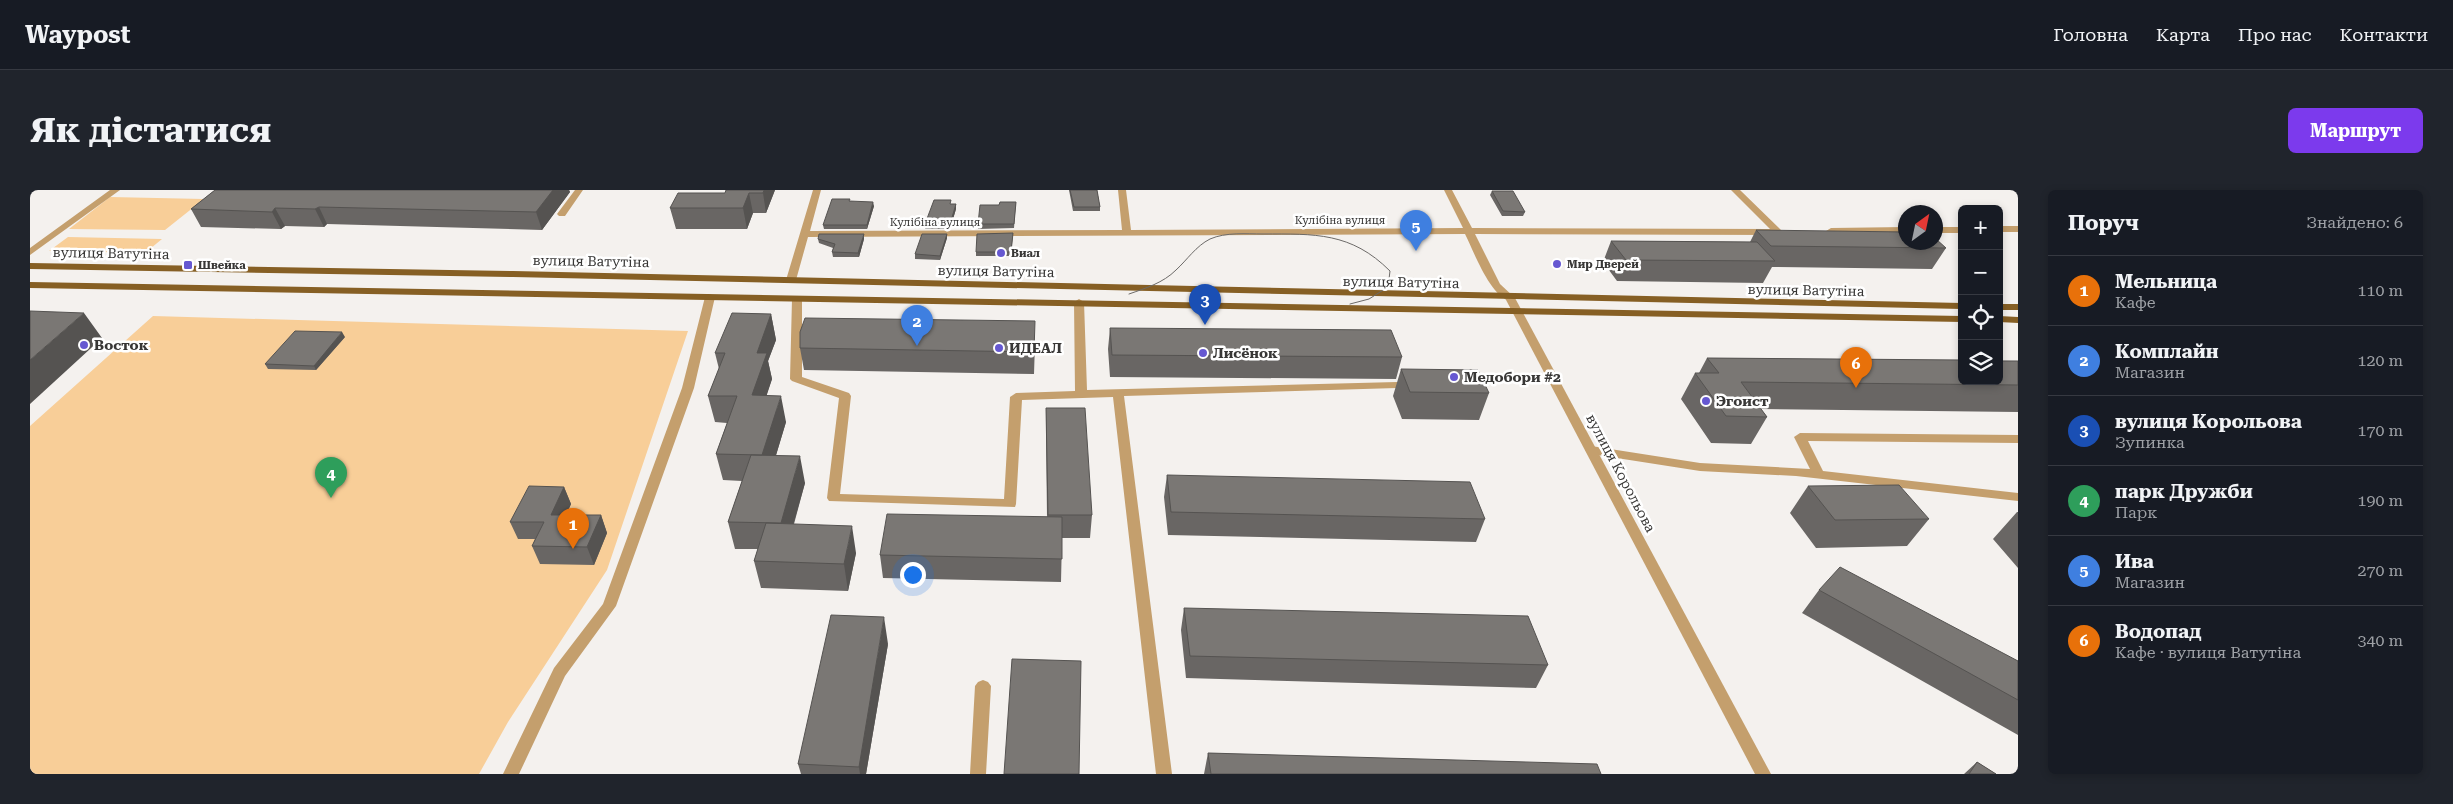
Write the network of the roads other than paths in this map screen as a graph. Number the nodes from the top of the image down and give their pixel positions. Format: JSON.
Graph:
{"nodes":[{"id":1,"x":116,"y":190,"type":"edge"},
{"id":2,"x":579,"y":190,"type":"edge"},
{"id":3,"x":817,"y":190,"type":"edge"},
{"id":4,"x":1122,"y":190,"type":"edge"},
{"id":5,"x":1448,"y":190,"type":"edge"},
{"id":6,"x":1735,"y":190,"type":"edge"},
{"id":7,"x":562,"y":214,"type":"dead end"},
{"id":8,"x":2003,"y":229,"type":"edge"},
{"id":9,"x":2018,"y":229,"type":"edge"},
{"id":10,"x":1467,"y":230,"type":"junction"},
{"id":11,"x":1898,"y":230,"type":"edge"},
{"id":12,"x":1943,"y":230,"type":"edge"},
{"id":13,"x":1958,"y":230,"type":"edge"},
{"id":14,"x":1817,"y":232,"type":"edge"},
{"id":15,"x":1127,"y":233,"type":"junction"},
{"id":16,"x":806,"y":234,"type":"junction"},
{"id":17,"x":30,"y":252,"type":"edge"},
{"id":18,"x":30,"y":266,"type":"edge"},
{"id":19,"x":791,"y":280,"type":"junction"},
{"id":20,"x":30,"y":285,"type":"edge"},
{"id":21,"x":710,"y":297,"type":"junction"},
{"id":22,"x":1510,"y":298,"type":"junction"},
{"id":23,"x":797,"y":299,"type":"junction"},
{"id":24,"x":1079,"y":302,"type":"junction"},
{"id":25,"x":1958,"y":306,"type":"edge"},
{"id":26,"x":2003,"y":307,"type":"edge"},
{"id":27,"x":2018,"y":308,"type":"edge"},
{"id":28,"x":1517,"y":311,"type":"junction"},
{"id":29,"x":1958,"y":319,"type":"edge"},
{"id":30,"x":2003,"y":319,"type":"edge"},
{"id":31,"x":2018,"y":320,"type":"edge"},
{"id":32,"x":1398,"y":385,"type":"dead end"},
{"id":33,"x":1081,"y":394,"type":"junction"},
{"id":34,"x":1118,"y":394,"type":"junction"},
{"id":35,"x":2018,"y":439,"type":"edge"},
{"id":36,"x":1591,"y":450,"type":"junction"},
{"id":37,"x":1819,"y":475,"type":"junction"},
{"id":38,"x":2018,"y":497,"type":"edge"},
{"id":39,"x":983,"y":686,"type":"dead end"},
{"id":40,"x":511,"y":774,"type":"edge"},
{"id":41,"x":978,"y":774,"type":"edge"},
{"id":42,"x":1164,"y":774,"type":"edge"},
{"id":43,"x":1763,"y":774,"type":"edge"}],
"edges":[{"from":1,"to":17,"type":"street"},
{"from":2,"to":7,"type":"street"},
{"from":3,"to":16,"type":"street"},
{"from":4,"to":15,"type":"street"},
{"from":5,"to":10,"type":"street","name":"вулиця Корольова"},
{"from":6,"to":10,"type":"street","name":"Кулібіна вулиця"},
{"from":8,"to":9,"type":"street"},
{"from":10,"to":15,"type":"street","name":"Кулібіна вулиця"},
{"from":10,"to":22,"type":"street","name":"вулиця Корольова"},
{"from":11,"to":14,"type":"street"},
{"from":12,"to":13,"type":"street"},
{"from":15,"to":16,"type":"street","name":"Кулібіна вулиця"},
{"from":16,"to":19,"type":"street"},
{"from":18,"to":19,"type":"main road","name":"вулиця Ватутіна"},
{"from":19,"to":22,"type":"main road","name":"вулиця Ватутіна"},
{"from":20,"to":21,"type":"main road","name":"вулиця Ватутіна"},
{"from":21,"to":23,"type":"main road","name":"вулиця Ватутіна"},
{"from":21,"to":40,"type":"street"},
{"from":22,"to":25,"type":"main road","name":"вулиця Ватутіна"},
{"from":22,"to":28,"type":"street","name":"вулиця Корольова"},
{"from":23,"to":24,"type":"main road","name":"вулиця Ватутіна"},
{"from":23,"to":33,"type":"street"},
{"from":24,"to":28,"type":"main road","name":"вулиця Ватутіна"},
{"from":24,"to":33,"type":"street"},
{"from":26,"to":27,"type":"main road"},
{"from":28,"to":29,"type":"main road","name":"вулиця Ватутіна"},
{"from":28,"to":36,"type":"street","name":"вулиця Корольова"},
{"from":30,"to":31,"type":"main road"},
{"from":32,"to":34,"type":"street"},
{"from":33,"to":34,"type":"street"},
{"from":34,"to":42,"type":"street"},
{"from":35,"to":37,"type":"street"},
{"from":36,"to":37,"type":"street"},
{"from":36,"to":43,"type":"street","name":"вулиця Корольова"},
{"from":37,"to":38,"type":"street"},
{"from":39,"to":41,"type":"street"}]}
